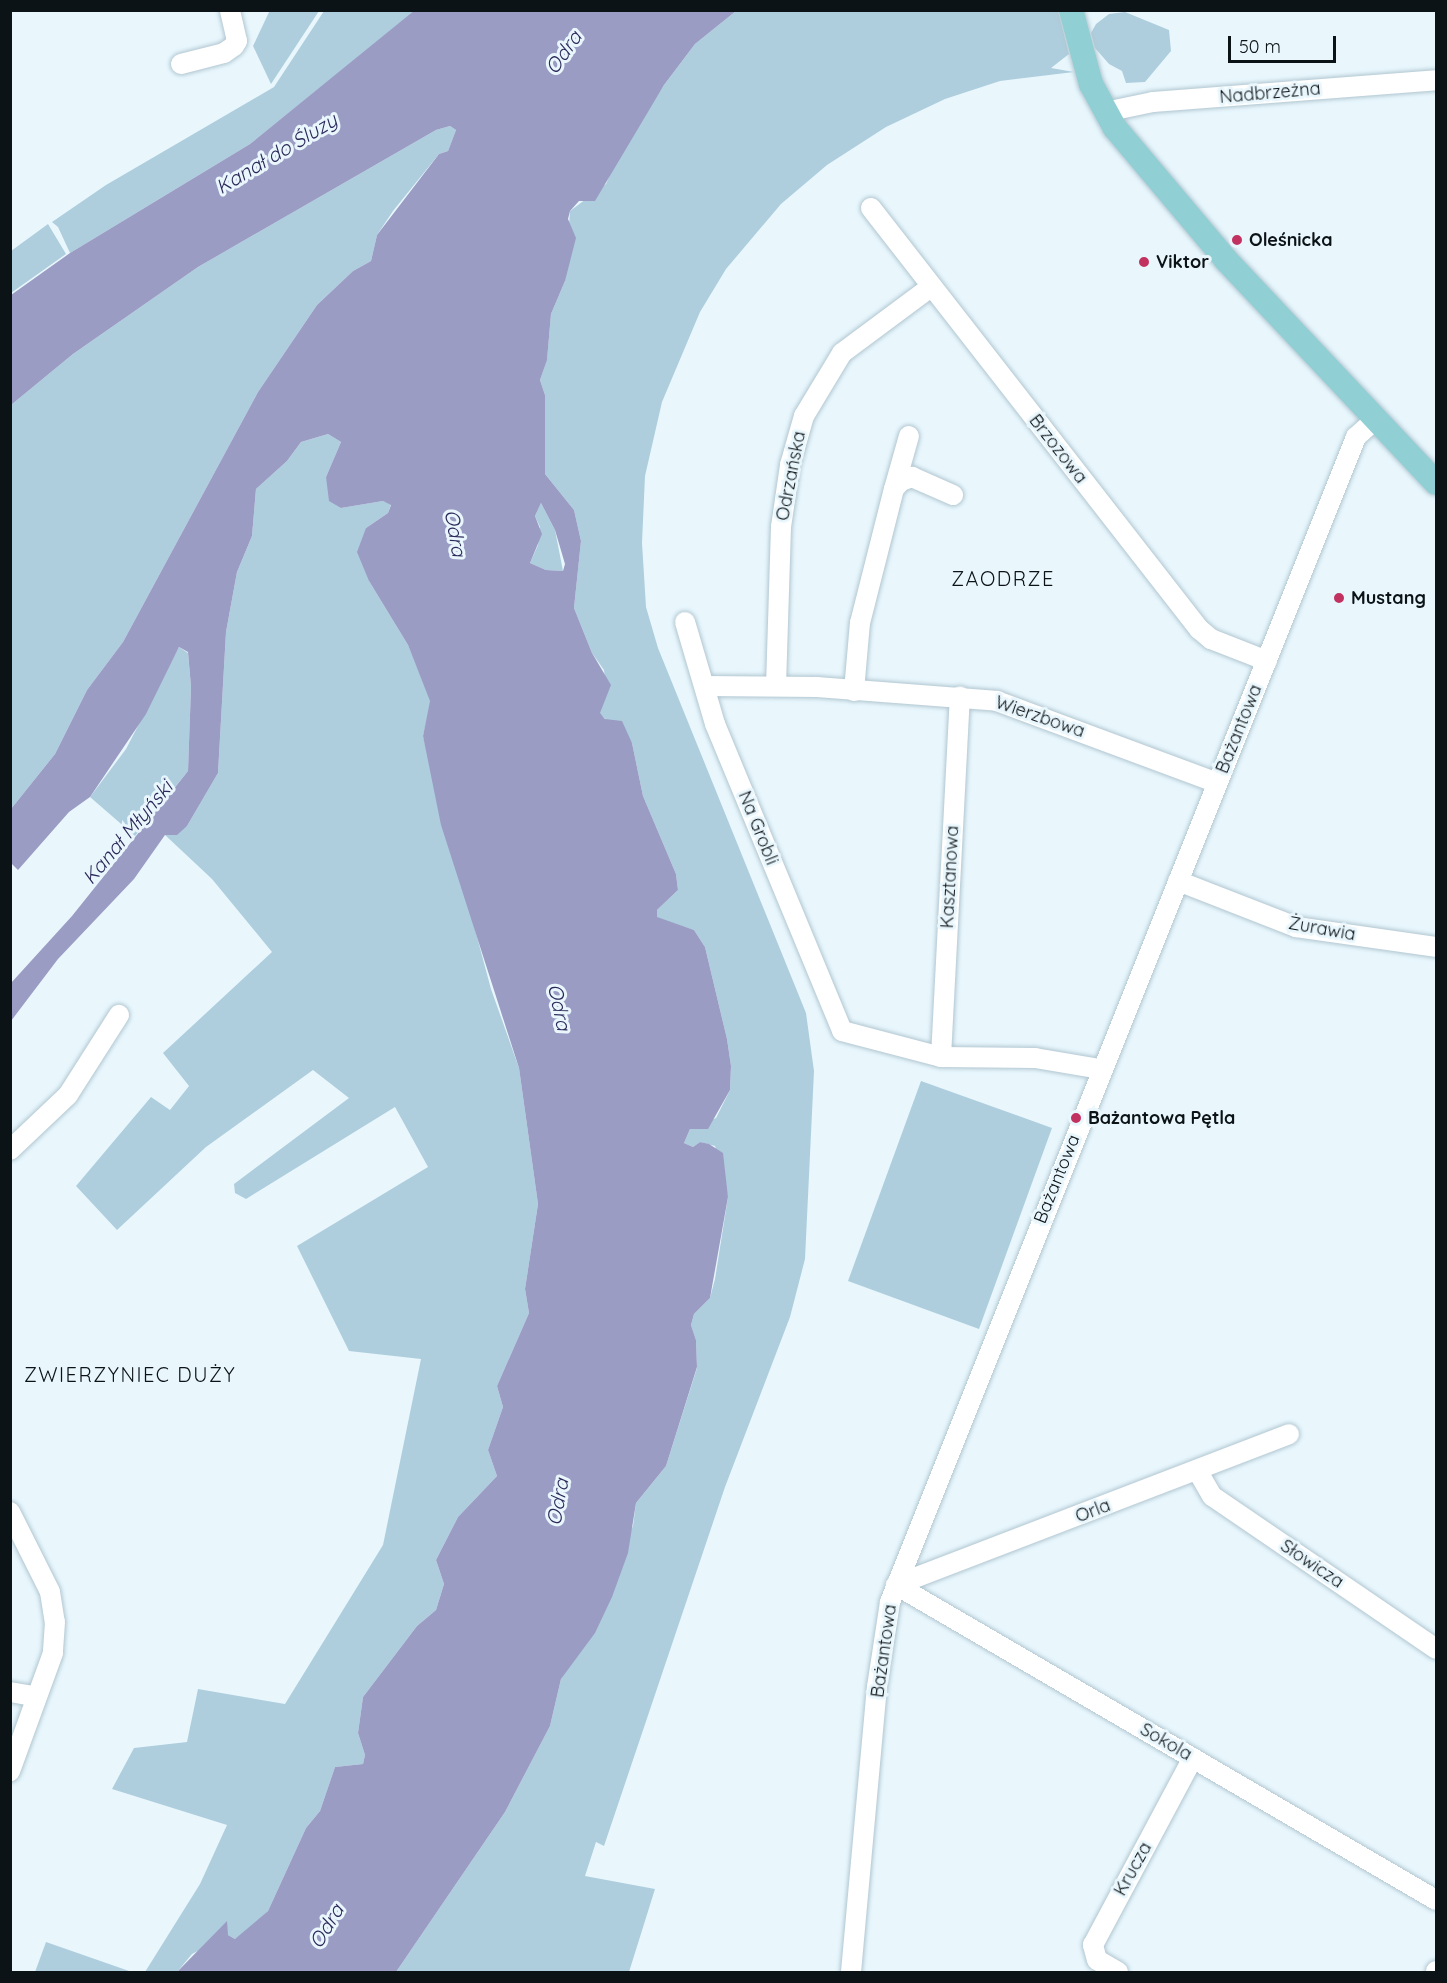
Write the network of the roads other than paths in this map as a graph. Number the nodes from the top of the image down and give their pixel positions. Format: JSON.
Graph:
{"nodes":[{"id":1,"x":230,"y":10,"type":"edge"},
{"id":2,"x":1071,"y":10,"type":"edge"},
{"id":3,"x":181,"y":64,"type":"dead end"},
{"id":4,"x":1437,"y":80,"type":"edge"},
{"id":5,"x":1105,"y":112,"type":"junction"},
{"id":6,"x":871,"y":208,"type":"dead end"},
{"id":7,"x":931,"y":287,"type":"junction"},
{"id":8,"x":1376,"y":419,"type":"junction"},
{"id":9,"x":909,"y":436,"type":"dead end"},
{"id":10,"x":1437,"y":483,"type":"edge"},
{"id":11,"x":894,"y":489,"type":"junction"},
{"id":12,"x":953,"y":495,"type":"dead end"},
{"id":13,"x":685,"y":622,"type":"dead end"},
{"id":14,"x":1267,"y":661,"type":"junction"},
{"id":15,"x":705,"y":686,"type":"junction"},
{"id":16,"x":776,"y":686,"type":"junction"},
{"id":17,"x":854,"y":691,"type":"junction"},
{"id":18,"x":960,"y":697,"type":"junction"},
{"id":19,"x":1217,"y":783,"type":"junction"},
{"id":20,"x":1178,"y":881,"type":"junction"},
{"id":21,"x":1437,"y":947,"type":"edge"},
{"id":22,"x":119,"y":1015,"type":"dead end"},
{"id":23,"x":941,"y":1057,"type":"junction"},
{"id":24,"x":1100,"y":1069,"type":"junction"},
{"id":25,"x":10,"y":1150,"type":"edge"},
{"id":26,"x":1289,"y":1434,"type":"dead end"},
{"id":27,"x":1197,"y":1470,"type":"junction"},
{"id":28,"x":10,"y":1512,"type":"edge"},
{"id":29,"x":896,"y":1585,"type":"junction"},
{"id":30,"x":1437,"y":1649,"type":"edge"},
{"id":31,"x":10,"y":1692,"type":"edge"},
{"id":32,"x":37,"y":1697,"type":"junction"},
{"id":33,"x":1193,"y":1758,"type":"junction"},
{"id":34,"x":10,"y":1771,"type":"edge"},
{"id":35,"x":1437,"y":1900,"type":"edge"},
{"id":36,"x":851,"y":1972,"type":"edge"},
{"id":37,"x":1118,"y":1972,"type":"edge"}],
"edges":[{"from":1,"to":3,"type":"street"},
{"from":2,"to":5,"type":"main road"},
{"from":4,"to":5,"type":"street","name":"Nadbrzeżna"},
{"from":5,"to":8,"type":"main road"},
{"from":6,"to":7,"type":"street","name":"Brzozowa"},
{"from":7,"to":14,"type":"street","name":"Brzozowa"},
{"from":7,"to":16,"type":"street","name":"Odrzańska"},
{"from":8,"to":10,"type":"main road"},
{"from":8,"to":14,"type":"street","name":"Bażantowa"},
{"from":9,"to":11,"type":"street"},
{"from":11,"to":12,"type":"street"},
{"from":11,"to":17,"type":"street"},
{"from":13,"to":15,"type":"street","name":"Na Grobli"},
{"from":14,"to":19,"type":"street","name":"Bażantowa"},
{"from":15,"to":16,"type":"street","name":"Wierzbowa"},
{"from":15,"to":23,"type":"street","name":"Na Grobli"},
{"from":16,"to":17,"type":"street","name":"Wierzbowa"},
{"from":17,"to":18,"type":"street","name":"Wierzbowa"},
{"from":18,"to":19,"type":"street","name":"Wierzbowa"},
{"from":18,"to":23,"type":"street","name":"Kasztanowa"},
{"from":19,"to":20,"type":"street","name":"Bażantowa"},
{"from":20,"to":21,"type":"street","name":"Żurawia"},
{"from":20,"to":24,"type":"street","name":"Bażantowa"},
{"from":22,"to":25,"type":"street"},
{"from":23,"to":24,"type":"street"},
{"from":24,"to":29,"type":"street","name":"Bażantowa"},
{"from":26,"to":27,"type":"street","name":"Orla"},
{"from":27,"to":29,"type":"street","name":"Orla"},
{"from":27,"to":30,"type":"street","name":"Słowicza"},
{"from":28,"to":32,"type":"street"},
{"from":29,"to":33,"type":"street","name":"Sokola"},
{"from":29,"to":36,"type":"street","name":"Bażantowa"},
{"from":31,"to":32,"type":"street"},
{"from":32,"to":34,"type":"street"},
{"from":33,"to":35,"type":"street","name":"Sokola"},
{"from":33,"to":37,"type":"street","name":"Krucza"}]}
